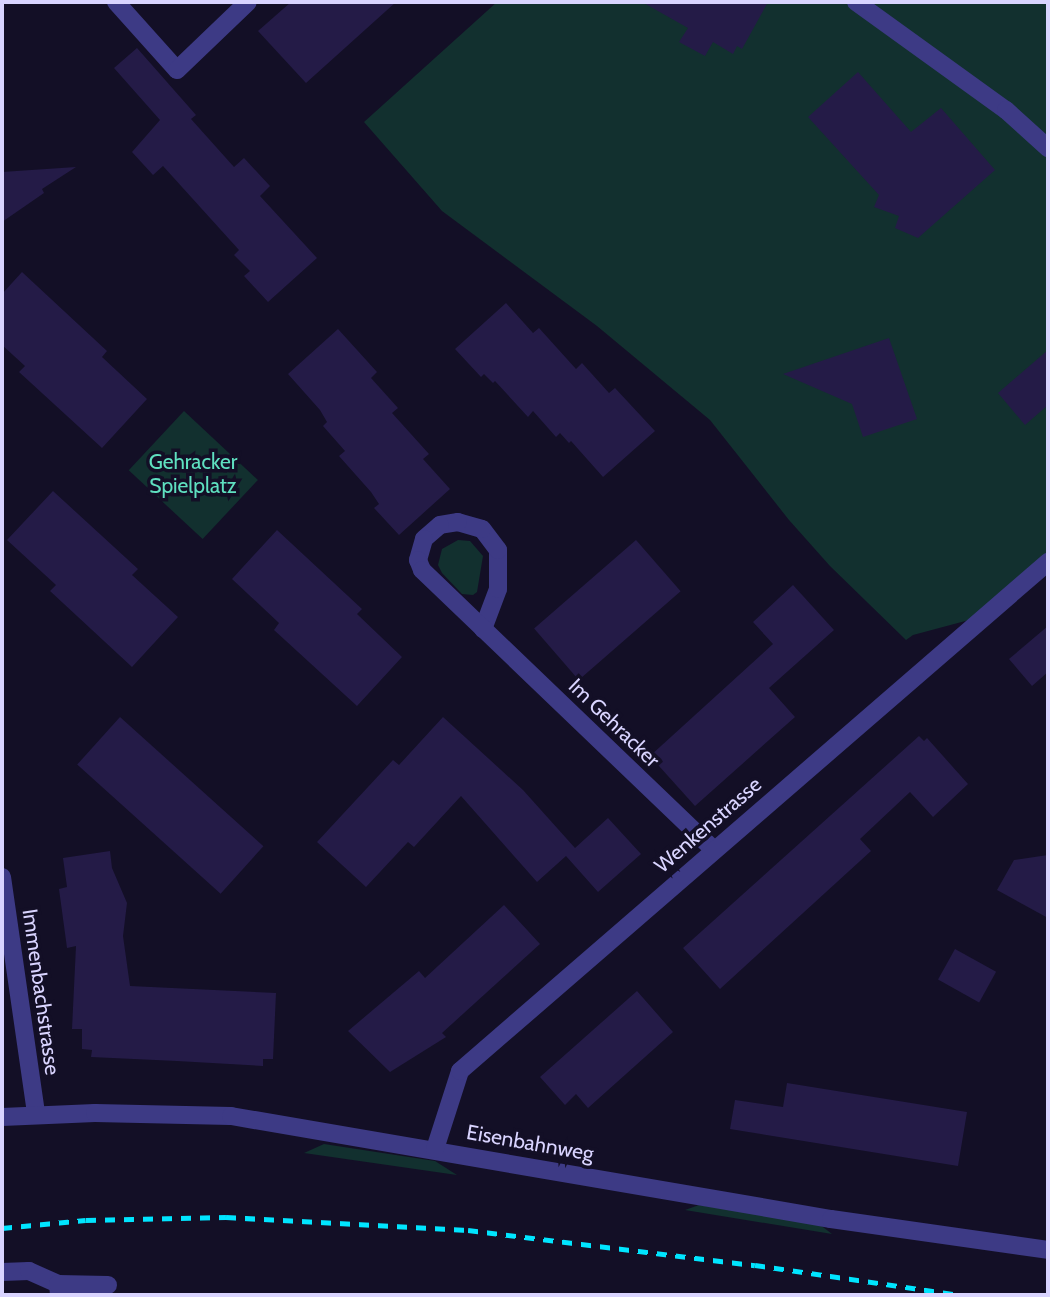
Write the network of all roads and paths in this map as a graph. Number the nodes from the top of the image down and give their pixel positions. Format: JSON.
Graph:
{"nodes":[{"id":1,"x":116,"y":2,"type":"edge"},
{"id":2,"x":248,"y":2,"type":"edge"},
{"id":3,"x":856,"y":2,"type":"edge"},
{"id":4,"x":1048,"y":148,"type":"edge"},
{"id":5,"x":1048,"y":562,"type":"edge"},
{"id":6,"x":483,"y":629,"type":"junction"},
{"id":7,"x":713,"y":850,"type":"junction"},
{"id":8,"x":2,"y":877,"type":"edge"},
{"id":9,"x":36,"y":1114,"type":"junction"},
{"id":10,"x":2,"y":1117,"type":"edge"},
{"id":11,"x":435,"y":1149,"type":"junction"},
{"id":12,"x":1048,"y":1250,"type":"edge"},
{"id":13,"x":2,"y":1272,"type":"edge"},
{"id":14,"x":108,"y":1285,"type":"dead end"},
{"id":15,"x":59,"y":1290,"type":"edge"}],
"edges":[{"from":1,"to":2,"type":"street"},
{"from":3,"to":4,"type":"street"},
{"from":5,"to":7,"type":"street","name":"Wenkenstrasse"},
{"from":6,"to":6,"type":"street","name":"Im Gehracker"},
{"from":6,"to":7,"type":"street","name":"Im Gehracker"},
{"from":7,"to":11,"type":"street","name":"Wenkenstrasse"},
{"from":8,"to":9,"type":"street","name":"Immenbachstrasse"},
{"from":9,"to":10,"type":"street","name":"Eisenbahnweg"},
{"from":9,"to":11,"type":"street","name":"Eisenbahnweg"},
{"from":11,"to":12,"type":"street","name":"Eisenbahnweg"},
{"from":13,"to":15,"type":"street"},
{"from":14,"to":15,"type":"street"}]}
